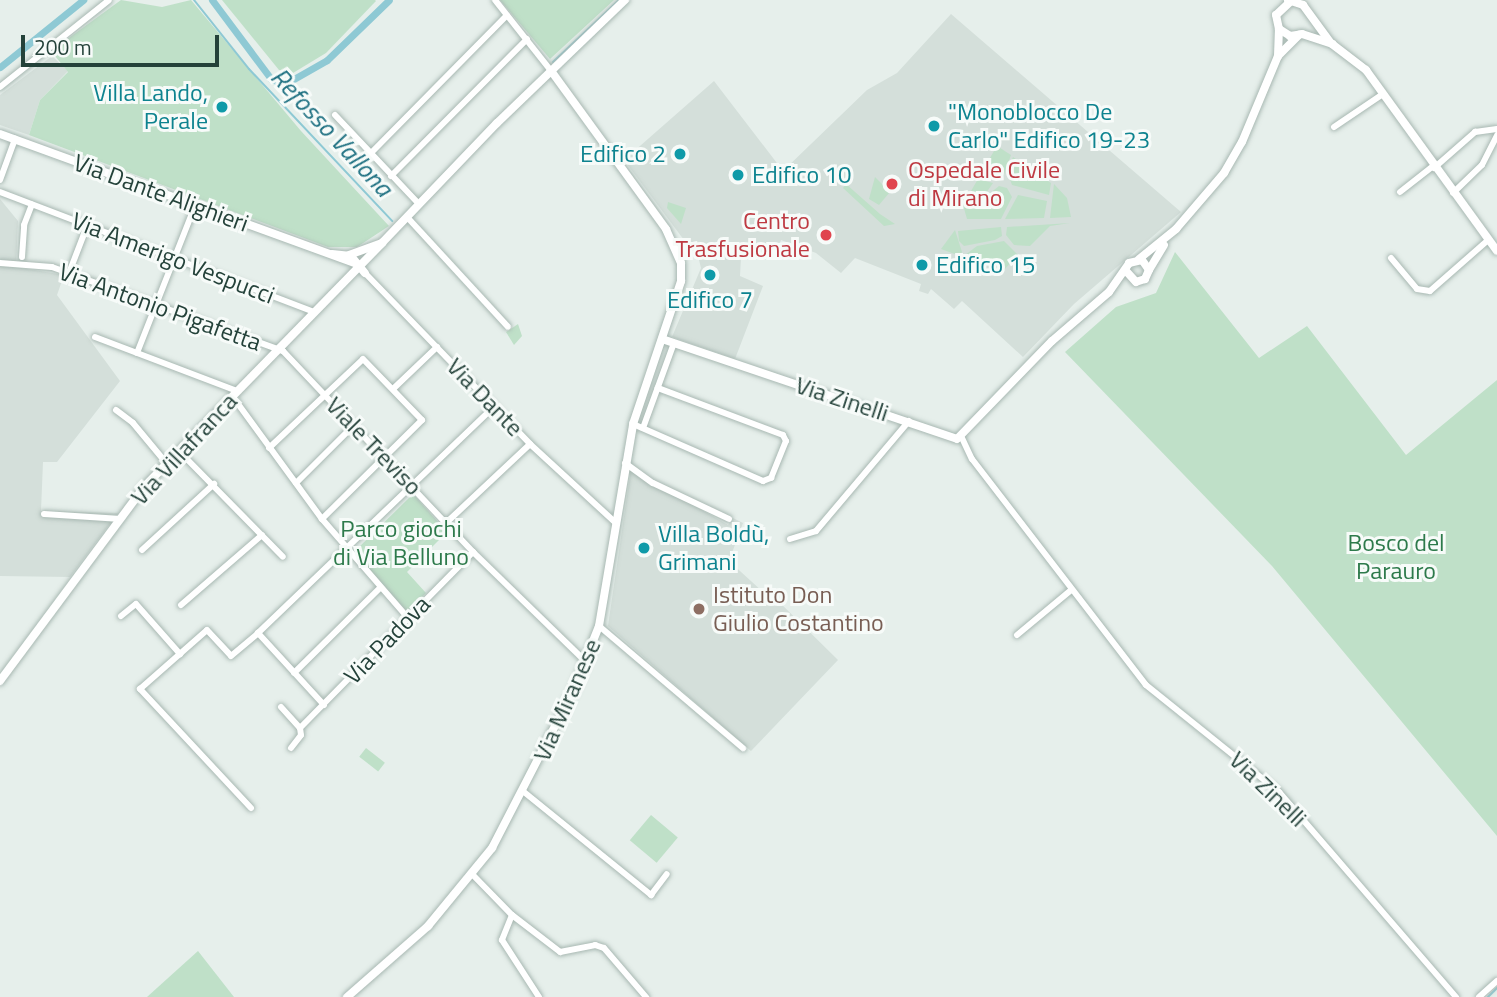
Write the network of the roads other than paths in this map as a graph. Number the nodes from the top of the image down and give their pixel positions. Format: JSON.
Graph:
{"nodes":[{"id":1,"x":109,"y":0,"type":"edge"},
{"id":2,"x":495,"y":0,"type":"edge"},
{"id":3,"x":625,"y":0,"type":"edge"},
{"id":4,"x":1274,"y":0,"type":"edge"},
{"id":5,"x":1289,"y":1,"type":"edge"},
{"id":6,"x":1278,"y":10,"type":"junction"},
{"id":7,"x":507,"y":15,"type":"junction"},
{"id":8,"x":1310,"y":16,"type":"junction"},
{"id":9,"x":1279,"y":29,"type":"junction"},
{"id":10,"x":1301,"y":34,"type":"junction"},
{"id":11,"x":527,"y":39,"type":"junction"},
{"id":12,"x":1332,"y":44,"type":"junction"},
{"id":13,"x":1278,"y":56,"type":"junction"},
{"id":14,"x":551,"y":71,"type":"junction"},
{"id":15,"x":0,"y":87,"type":"edge"},
{"id":16,"x":1383,"y":94,"type":"junction"},
{"id":17,"x":335,"y":115,"type":"dead end"},
{"id":18,"x":1334,"y":127,"type":"dead end"},
{"id":19,"x":1497,"y":129,"type":"edge"},
{"id":20,"x":0,"y":134,"type":"edge"},
{"id":21,"x":1497,"y":135,"type":"edge"},
{"id":22,"x":15,"y":139,"type":"junction"},
{"id":23,"x":372,"y":152,"type":"junction"},
{"id":24,"x":1434,"y":167,"type":"junction"},
{"id":25,"x":391,"y":176,"type":"junction"},
{"id":26,"x":0,"y":180,"type":"edge"},
{"id":27,"x":0,"y":192,"type":"edge"},
{"id":28,"x":1400,"y":192,"type":"dead end"},
{"id":29,"x":1453,"y":193,"type":"junction"},
{"id":30,"x":32,"y":204,"type":"junction"},
{"id":31,"x":419,"y":204,"type":"junction"},
{"id":32,"x":195,"y":206,"type":"junction"},
{"id":33,"x":407,"y":217,"type":"junction"},
{"id":34,"x":87,"y":226,"type":"junction"},
{"id":35,"x":1176,"y":229,"type":"junction"},
{"id":36,"x":1488,"y":240,"type":"junction"},
{"id":37,"x":382,"y":243,"type":"junction"},
{"id":38,"x":1497,"y":251,"type":"edge"},
{"id":39,"x":322,"y":252,"type":"junction"},
{"id":40,"x":347,"y":255,"type":"junction"},
{"id":41,"x":22,"y":257,"type":"dead end"},
{"id":42,"x":1391,"y":258,"type":"dead end"},
{"id":43,"x":174,"y":259,"type":"junction"},
{"id":44,"x":1139,"y":259,"type":"junction"},
{"id":45,"x":0,"y":263,"type":"edge"},
{"id":46,"x":360,"y":265,"type":"junction"},
{"id":47,"x":1126,"y":271,"type":"junction"},
{"id":48,"x":69,"y":273,"type":"junction"},
{"id":49,"x":365,"y":273,"type":"joint"},
{"id":50,"x":1149,"y":273,"type":"junction"},
{"id":51,"x":1136,"y":282,"type":"junction"},
{"id":52,"x":1109,"y":292,"type":"junction"},
{"id":53,"x":155,"y":304,"type":"junction"},
{"id":54,"x":315,"y":312,"type":"junction"},
{"id":55,"x":508,"y":327,"type":"dead end"},
{"id":56,"x":95,"y":337,"type":"dead end"},
{"id":57,"x":662,"y":340,"type":"junction"},
{"id":58,"x":674,"y":344,"type":"junction"},
{"id":59,"x":437,"y":347,"type":"junction"},
{"id":60,"x":279,"y":349,"type":"junction"},
{"id":61,"x":137,"y":353,"type":"junction"},
{"id":62,"x":658,"y":388,"type":"junction"},
{"id":63,"x":393,"y":389,"type":"junction"},
{"id":64,"x":235,"y":394,"type":"junction"},
{"id":65,"x":326,"y":395,"type":"junction"},
{"id":66,"x":494,"y":407,"type":"junction"},
{"id":67,"x":116,"y":410,"type":"dead end"},
{"id":68,"x":909,"y":421,"type":"junction"},
{"id":69,"x":633,"y":424,"type":"junction"},
{"id":70,"x":354,"y":425,"type":"junction"},
{"id":71,"x":643,"y":428,"type":"junction"},
{"id":72,"x":962,"y":438,"type":"junction"},
{"id":73,"x":530,"y":443,"type":"junction"},
{"id":74,"x":270,"y":448,"type":"junction"},
{"id":75,"x":179,"y":451,"type":"junction"},
{"id":76,"x":385,"y":457,"type":"junction"},
{"id":77,"x":625,"y":463,"type":"junction"},
{"id":78,"x":167,"y":464,"type":"junction"},
{"id":79,"x":296,"y":483,"type":"junction"},
{"id":80,"x":214,"y":484,"type":"junction"},
{"id":81,"x":413,"y":487,"type":"junction"},
{"id":82,"x":44,"y":514,"type":"dead end"},
{"id":83,"x":121,"y":519,"type":"junction"},
{"id":84,"x":322,"y":519,"type":"junction"},
{"id":85,"x":729,"y":519,"type":"dead end"},
{"id":86,"x":446,"y":523,"type":"junction"},
{"id":87,"x":616,"y":523,"type":"junction"},
{"id":88,"x":262,"y":536,"type":"junction"},
{"id":89,"x":790,"y":539,"type":"dead end"},
{"id":90,"x":347,"y":550,"type":"junction"},
{"id":91,"x":142,"y":551,"type":"dead end"},
{"id":92,"x":473,"y":552,"type":"junction"},
{"id":93,"x":283,"y":557,"type":"dead end"},
{"id":94,"x":380,"y":588,"type":"junction"},
{"id":95,"x":1070,"y":591,"type":"junction"},
{"id":96,"x":181,"y":605,"type":"dead end"},
{"id":97,"x":121,"y":616,"type":"dead end"},
{"id":98,"x":408,"y":618,"type":"junction"},
{"id":99,"x":599,"y":626,"type":"junction"},
{"id":100,"x":258,"y":633,"type":"junction"},
{"id":101,"x":1017,"y":635,"type":"dead end"},
{"id":102,"x":180,"y":654,"type":"junction"},
{"id":103,"x":586,"y":662,"type":"junction"},
{"id":104,"x":294,"y":673,"type":"junction"},
{"id":105,"x":0,"y":681,"type":"edge"},
{"id":106,"x":324,"y":705,"type":"junction"},
{"id":107,"x":281,"y":707,"type":"dead end"},
{"id":108,"x":300,"y":729,"type":"junction"},
{"id":109,"x":291,"y":748,"type":"dead end"},
{"id":110,"x":743,"y":748,"type":"dead end"},
{"id":111,"x":524,"y":792,"type":"junction"},
{"id":112,"x":251,"y":808,"type":"dead end"},
{"id":113,"x":472,"y":874,"type":"junction"},
{"id":114,"x":667,"y":874,"type":"dead end"},
{"id":115,"x":512,"y":915,"type":"junction"},
{"id":116,"x":1497,"y":981,"type":"edge"},
{"id":117,"x":347,"y":997,"type":"edge"},
{"id":118,"x":540,"y":997,"type":"edge"},
{"id":119,"x":646,"y":997,"type":"edge"},
{"id":120,"x":1456,"y":997,"type":"edge"},
{"id":121,"x":1479,"y":997,"type":"edge"}],
"edges":[{"from":1,"to":15,"type":"street"},
{"from":2,"to":7,"type":"street"},
{"from":3,"to":14,"type":"main road","name":"Via Villafranca"},
{"from":4,"to":6,"type":"main road"},
{"from":5,"to":6,"type":"main road"},
{"from":5,"to":8,"type":"main road"},
{"from":6,"to":9,"type":"main road"},
{"from":7,"to":11,"type":"street"},
{"from":7,"to":23,"type":"street"},
{"from":8,"to":10,"type":"main road"},
{"from":8,"to":12,"type":"main road"},
{"from":9,"to":10,"type":"main road"},
{"from":9,"to":13,"type":"main road"},
{"from":10,"to":12,"type":"main road"},
{"from":10,"to":13,"type":"main road"},
{"from":11,"to":14,"type":"street"},
{"from":11,"to":25,"type":"street"},
{"from":12,"to":16,"type":"main road"},
{"from":13,"to":35,"type":"main road"},
{"from":14,"to":31,"type":"main road","name":"Via Villafranca"},
{"from":14,"to":57,"type":"main road","name":"Via Miranese"},
{"from":16,"to":18,"type":"street"},
{"from":16,"to":24,"type":"main road"},
{"from":17,"to":23,"type":"street"},
{"from":19,"to":24,"type":"street"},
{"from":20,"to":22,"type":"main road","name":"Via Dante Alighieri"},
{"from":21,"to":29,"type":"street"},
{"from":22,"to":26,"type":"street"},
{"from":22,"to":32,"type":"main road","name":"Via Dante Alighieri"},
{"from":23,"to":25,"type":"street"},
{"from":24,"to":28,"type":"street"},
{"from":24,"to":29,"type":"main road"},
{"from":25,"to":31,"type":"street"},
{"from":27,"to":30,"type":"street","name":"Via Amerigo Vespucci"},
{"from":29,"to":36,"type":"main road"},
{"from":30,"to":34,"type":"street","name":"Via Amerigo Vespucci"},
{"from":30,"to":41,"type":"street"},
{"from":31,"to":33,"type":"main road","name":"Via Villafranca"},
{"from":32,"to":39,"type":"main road","name":"Via Dante Alighieri"},
{"from":32,"to":43,"type":"street"},
{"from":33,"to":37,"type":"main road","name":"Via Villafranca"},
{"from":33,"to":55,"type":"street"},
{"from":34,"to":43,"type":"street","name":"Via Amerigo Vespucci"},
{"from":34,"to":48,"type":"street"},
{"from":35,"to":44,"type":"main road"},
{"from":35,"to":50,"type":"main road"},
{"from":36,"to":38,"type":"main road"},
{"from":36,"to":42,"type":"street"},
{"from":37,"to":40,"type":"main road","name":"Via Villafranca"},
{"from":37,"to":46,"type":"main road","name":"Via Villafranca"},
{"from":39,"to":40,"type":"main road","name":"Via Dante Alighieri"},
{"from":39,"to":46,"type":"main road","name":"Via Dante Alighieri"},
{"from":40,"to":46,"type":"main road"},
{"from":43,"to":53,"type":"street"},
{"from":43,"to":54,"type":"street","name":"Via Amerigo Vespucci"},
{"from":44,"to":47,"type":"main road"},
{"from":44,"to":50,"type":"main road"},
{"from":45,"to":48,"type":"street","name":"Via Antonio Pigafetta"},
{"from":46,"to":49,"type":"main road","name":"Via Dante"},
{"from":46,"to":54,"type":"main road","name":"Via Villafranca"},
{"from":47,"to":51,"type":"main road"},
{"from":47,"to":52,"type":"main road"},
{"from":48,"to":53,"type":"street","name":"Via Antonio Pigafetta"},
{"from":49,"to":59,"type":"street","name":"Via Dante"},
{"from":50,"to":51,"type":"main road"},
{"from":51,"to":52,"type":"main road"},
{"from":52,"to":72,"type":"main road"},
{"from":53,"to":60,"type":"street","name":"Via Antonio Pigafetta"},
{"from":53,"to":61,"type":"street"},
{"from":54,"to":60,"type":"main road","name":"Via Villafranca"},
{"from":56,"to":61,"type":"street"},
{"from":57,"to":58,"type":"main road","name":"Via Zinelli"},
{"from":57,"to":69,"type":"main road","name":"Via Miranese"},
{"from":58,"to":62,"type":"street"},
{"from":58,"to":68,"type":"main road","name":"Via Zinelli"},
{"from":59,"to":63,"type":"street"},
{"from":59,"to":66,"type":"street","name":"Via Dante"},
{"from":60,"to":64,"type":"main road","name":"Via Villafranca"},
{"from":60,"to":65,"type":"street","name":"Viale Treviso"},
{"from":61,"to":64,"type":"street"},
{"from":62,"to":71,"type":"street"},
{"from":62,"to":71,"type":"street"},
{"from":63,"to":65,"type":"street"},
{"from":63,"to":76,"type":"street"},
{"from":64,"to":74,"type":"street"},
{"from":64,"to":75,"type":"main road","name":"Via Villafranca"},
{"from":65,"to":70,"type":"street","name":"Viale Treviso"},
{"from":65,"to":74,"type":"street"},
{"from":66,"to":73,"type":"street","name":"Via Dante"},
{"from":66,"to":81,"type":"street"},
{"from":67,"to":78,"type":"street"},
{"from":68,"to":72,"type":"main road","name":"Via Zinelli"},
{"from":68,"to":89,"type":"street"},
{"from":69,"to":71,"type":"street"},
{"from":69,"to":77,"type":"main road","name":"Via Miranese"},
{"from":70,"to":76,"type":"street","name":"Viale Treviso"},
{"from":70,"to":79,"type":"street"},
{"from":72,"to":95,"type":"street","name":"Via Zinelli"},
{"from":73,"to":86,"type":"street"},
{"from":73,"to":87,"type":"street","name":"Via Dante"},
{"from":74,"to":79,"type":"street"},
{"from":75,"to":78,"type":"main road","name":"Via Villafranca"},
{"from":75,"to":80,"type":"street"},
{"from":76,"to":81,"type":"street","name":"Viale Treviso"},
{"from":76,"to":84,"type":"street"},
{"from":77,"to":85,"type":"street"},
{"from":77,"to":87,"type":"main road","name":"Via Miranese"},
{"from":78,"to":83,"type":"main road","name":"Via Villafranca"},
{"from":79,"to":84,"type":"street"},
{"from":80,"to":88,"type":"street"},
{"from":80,"to":91,"type":"street"},
{"from":81,"to":86,"type":"street","name":"Viale Treviso"},
{"from":81,"to":90,"type":"street"},
{"from":82,"to":83,"type":"street"},
{"from":83,"to":105,"type":"main road","name":"Via Villafranca"},
{"from":84,"to":90,"type":"street"},
{"from":86,"to":92,"type":"street","name":"Viale Treviso"},
{"from":87,"to":99,"type":"main road","name":"Via Miranese"},
{"from":88,"to":93,"type":"street"},
{"from":88,"to":96,"type":"street"},
{"from":90,"to":94,"type":"street"},
{"from":90,"to":100,"type":"street"},
{"from":92,"to":98,"type":"street","name":"Via Padova"},
{"from":92,"to":103,"type":"street","name":"Viale Treviso"},
{"from":94,"to":98,"type":"street"},
{"from":94,"to":104,"type":"street","name":"Via Padova"},
{"from":95,"to":101,"type":"street"},
{"from":95,"to":120,"type":"street","name":"Via Zinelli"},
{"from":97,"to":102,"type":"street"},
{"from":98,"to":106,"type":"street","name":"Via Padova"},
{"from":99,"to":103,"type":"main road","name":"Via Miranese"},
{"from":99,"to":110,"type":"street"},
{"from":100,"to":102,"type":"street"},
{"from":100,"to":104,"type":"street"},
{"from":102,"to":112,"type":"street"},
{"from":103,"to":111,"type":"main road","name":"Via Miranese"},
{"from":104,"to":106,"type":"street"},
{"from":106,"to":108,"type":"street","name":"Via Padova"},
{"from":107,"to":108,"type":"street"},
{"from":108,"to":109,"type":"street","name":"Via Padova"},
{"from":111,"to":113,"type":"main road","name":"Via Miranese"},
{"from":111,"to":114,"type":"street"},
{"from":113,"to":115,"type":"street"},
{"from":113,"to":117,"type":"main road","name":"Via Miranese"},
{"from":115,"to":118,"type":"street"},
{"from":115,"to":119,"type":"street"},
{"from":116,"to":121,"type":"street"}]}
